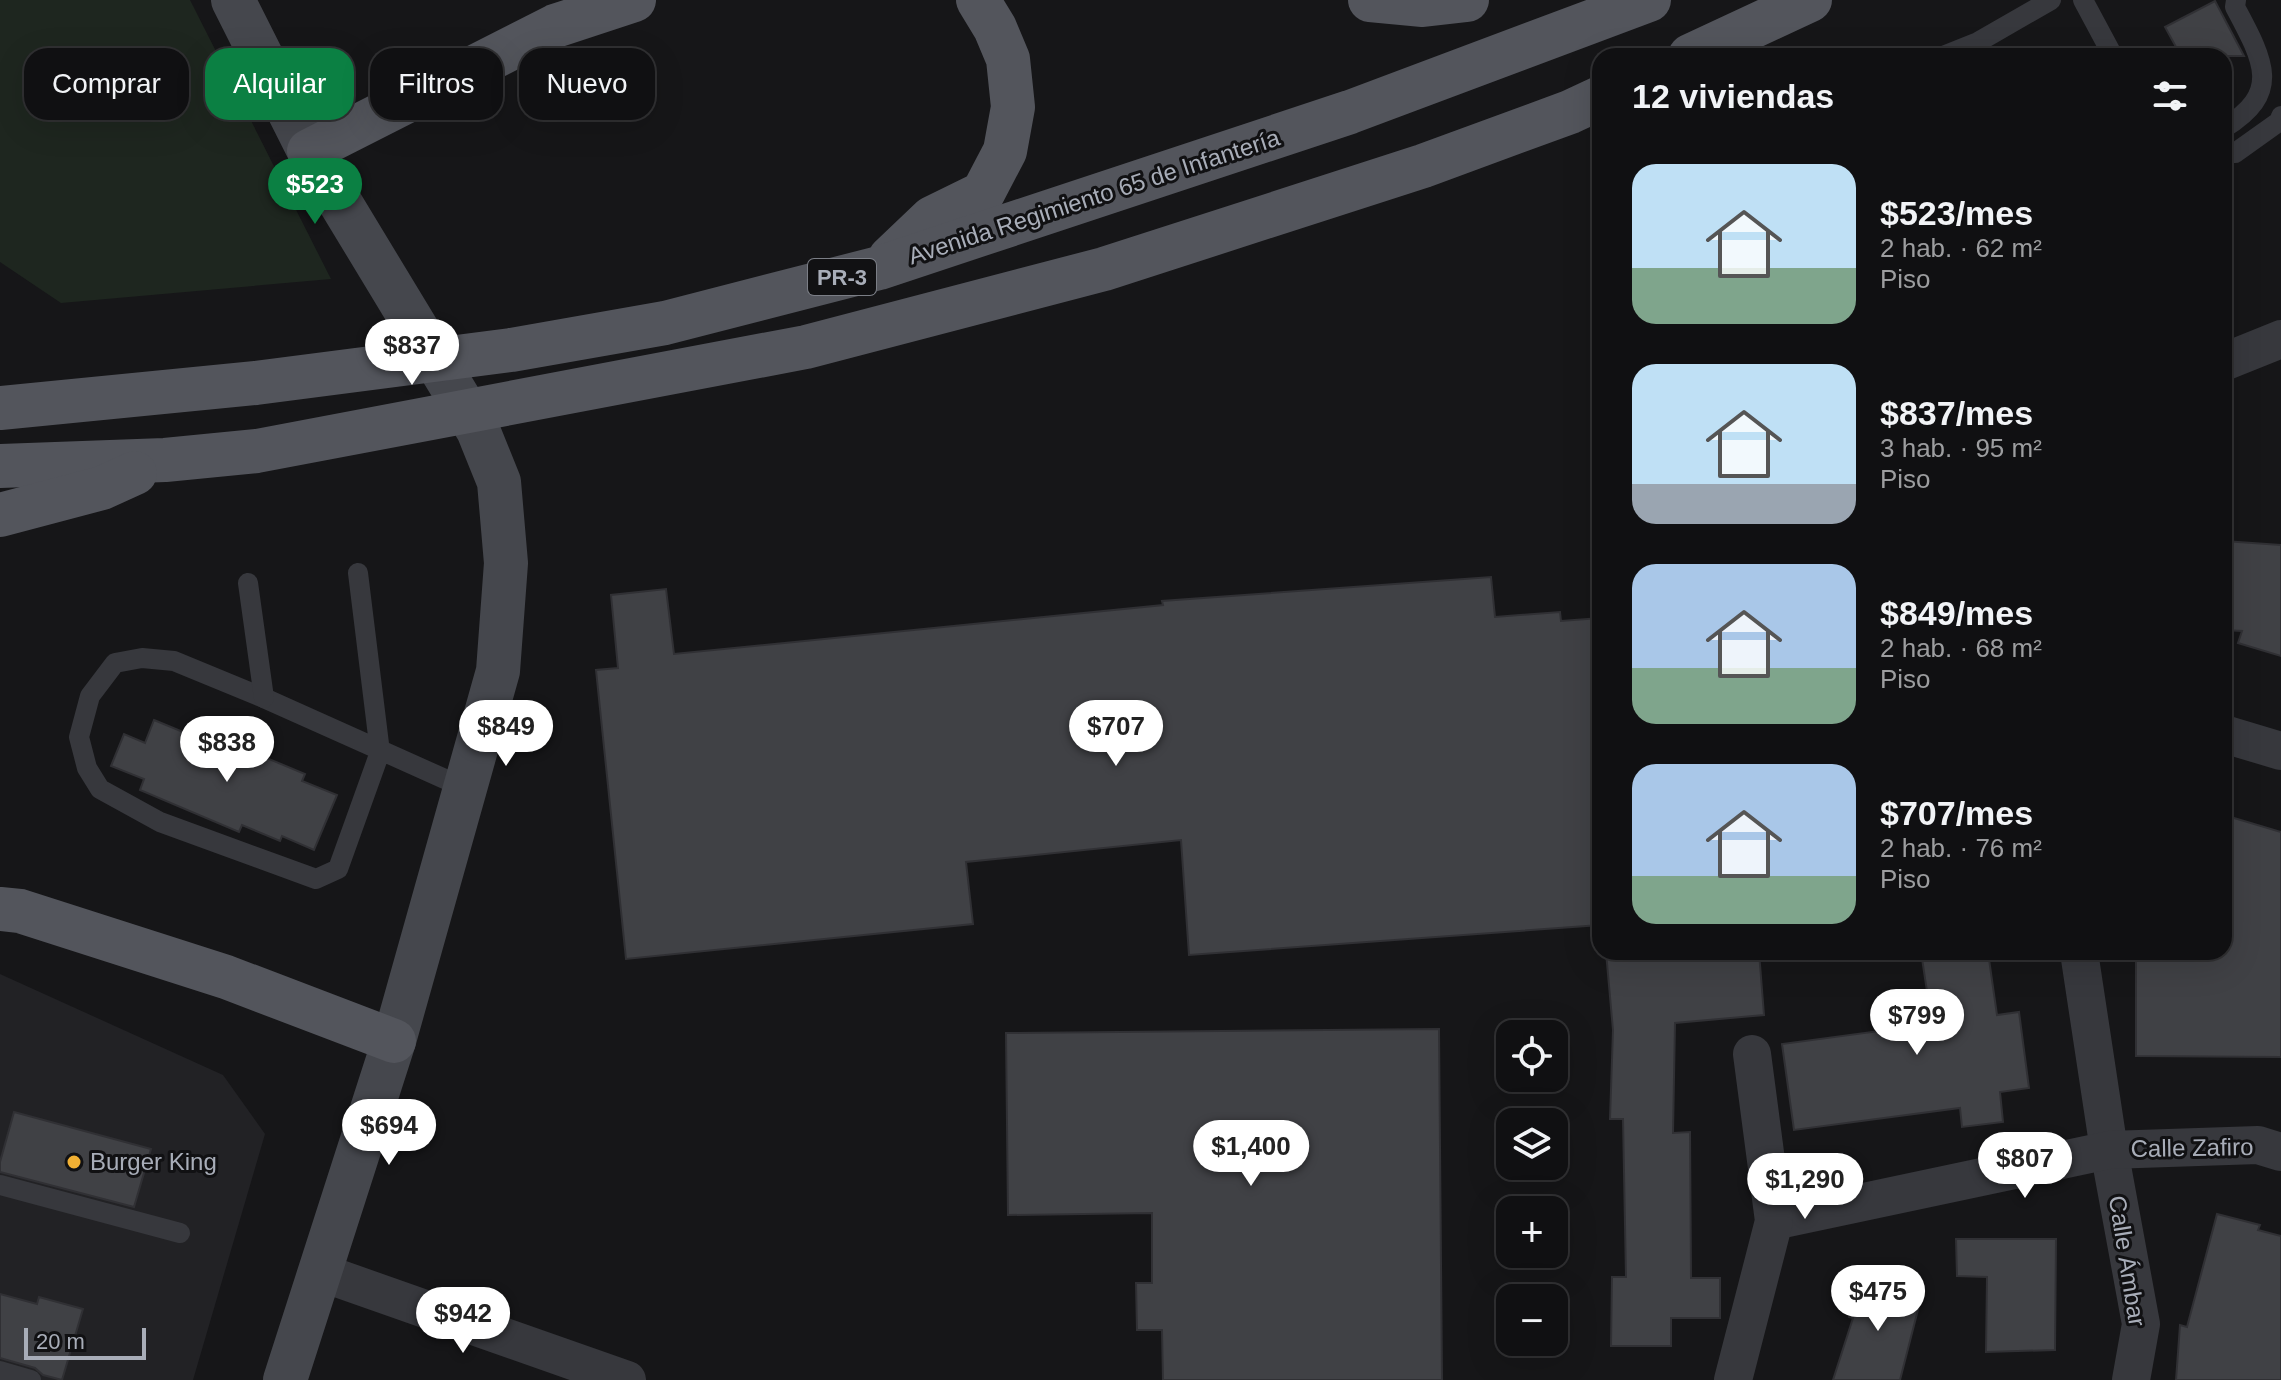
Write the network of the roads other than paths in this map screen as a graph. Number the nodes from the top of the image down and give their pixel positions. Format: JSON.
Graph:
{"nodes":[{"id":1,"x":233,"y":0,"type":"edge"},
{"id":2,"x":634,"y":0,"type":"edge"},
{"id":3,"x":978,"y":0,"type":"edge"},
{"id":4,"x":1370,"y":0,"type":"edge"},
{"id":5,"x":1467,"y":0,"type":"edge"},
{"id":6,"x":1649,"y":0,"type":"edge"},
{"id":7,"x":1810,"y":0,"type":"edge"},
{"id":8,"x":2051,"y":0,"type":"edge"},
{"id":9,"x":2083,"y":0,"type":"edge"},
{"id":10,"x":2236,"y":0,"type":"edge"},
{"id":11,"x":2243,"y":0,"type":"edge"},
{"id":12,"x":1707,"y":48,"type":"edge"},
{"id":13,"x":1983,"y":48,"type":"edge"},
{"id":14,"x":2109,"y":48,"type":"edge"},
{"id":15,"x":2281,"y":73,"type":"edge"},
{"id":16,"x":1590,"y":109,"type":"edge"},
{"id":17,"x":2281,"y":116,"type":"edge"},
{"id":18,"x":2232,"y":124,"type":"edge"},
{"id":19,"x":309,"y":151,"type":"junction"},
{"id":20,"x":2232,"y":153,"type":"edge"},
{"id":21,"x":879,"y":268,"type":"junction"},
{"id":22,"x":2281,"y":339,"type":"edge"},
{"id":23,"x":2232,"y":359,"type":"edge"},
{"id":24,"x":0,"y":408,"type":"edge"},
{"id":25,"x":165,"y":460,"type":"junction"},
{"id":26,"x":0,"y":466,"type":"edge"},
{"id":27,"x":0,"y":515,"type":"edge"},
{"id":28,"x":358,"y":573,"type":"dead end"},
{"id":29,"x":248,"y":583,"type":"dead end"},
{"id":30,"x":264,"y":698,"type":"junction"},
{"id":31,"x":2232,"y":736,"type":"edge"},
{"id":32,"x":2281,"y":751,"type":"edge"},
{"id":33,"x":380,"y":752,"type":"junction"},
{"id":34,"x":465,"y":788,"type":"junction"},
{"id":35,"x":7,"y":906,"type":"edge"},
{"id":36,"x":2080,"y":960,"type":"edge"},
{"id":37,"x":394,"y":1041,"type":"junction"},
{"id":38,"x":1752,"y":1054,"type":"dead end"},
{"id":39,"x":2109,"y":1150,"type":"junction"},
{"id":40,"x":2281,"y":1152,"type":"edge"},
{"id":41,"x":0,"y":1185,"type":"edge"},
{"id":42,"x":1774,"y":1221,"type":"junction"},
{"id":43,"x":180,"y":1233,"type":"dead end"},
{"id":44,"x":320,"y":1272,"type":"junction"},
{"id":45,"x":0,"y":1371,"type":"edge"},
{"id":46,"x":31,"y":1380,"type":"edge"},
{"id":47,"x":285,"y":1380,"type":"edge"},
{"id":48,"x":627,"y":1380,"type":"edge"},
{"id":49,"x":1733,"y":1380,"type":"edge"},
{"id":50,"x":2131,"y":1380,"type":"edge"}],
"edges":[{"from":1,"to":19,"type":"main road"},
{"from":2,"to":19,"type":"main road"},
{"from":3,"to":21,"type":"main road"},
{"from":4,"to":5,"type":"main road"},
{"from":6,"to":21,"type":"main road","name":"Avenida Regimiento 65 de Infantería","number":"PR-3"},
{"from":7,"to":12,"type":"main road"},
{"from":8,"to":13,"type":"lane"},
{"from":9,"to":14,"type":"lane"},
{"from":10,"to":18,"type":"lane"},
{"from":11,"to":15,"type":"lane"},
{"from":16,"to":25,"type":"main road","number":"PR-3"},
{"from":17,"to":20,"type":"lane"},
{"from":19,"to":34,"type":"main road"},
{"from":21,"to":24,"type":"main road","name":"Avenida Regimiento 65 de Infantería","number":"PR-3"},
{"from":22,"to":23,"type":"street"},
{"from":25,"to":26,"type":"main road","number":"PR-3"},
{"from":25,"to":27,"type":"main road"},
{"from":28,"to":33,"type":"lane"},
{"from":29,"to":30,"type":"lane"},
{"from":30,"to":33,"type":"lane"},
{"from":30,"to":33,"type":"lane"},
{"from":31,"to":32,"type":"street"},
{"from":33,"to":34,"type":"lane"},
{"from":34,"to":37,"type":"main road"},
{"from":35,"to":37,"type":"main road"},
{"from":36,"to":39,"type":"street","name":"Calle Ámbar"},
{"from":37,"to":44,"type":"main road"},
{"from":38,"to":42,"type":"street"},
{"from":39,"to":40,"type":"street","name":"Calle Zafiro"},
{"from":39,"to":42,"type":"street","name":"Calle Zafiro"},
{"from":39,"to":50,"type":"street","name":"Calle Ámbar"},
{"from":41,"to":43,"type":"lane"},
{"from":42,"to":49,"type":"street"},
{"from":44,"to":47,"type":"main road"},
{"from":44,"to":48,"type":"street"},
{"from":45,"to":46,"type":"lane"}]}
